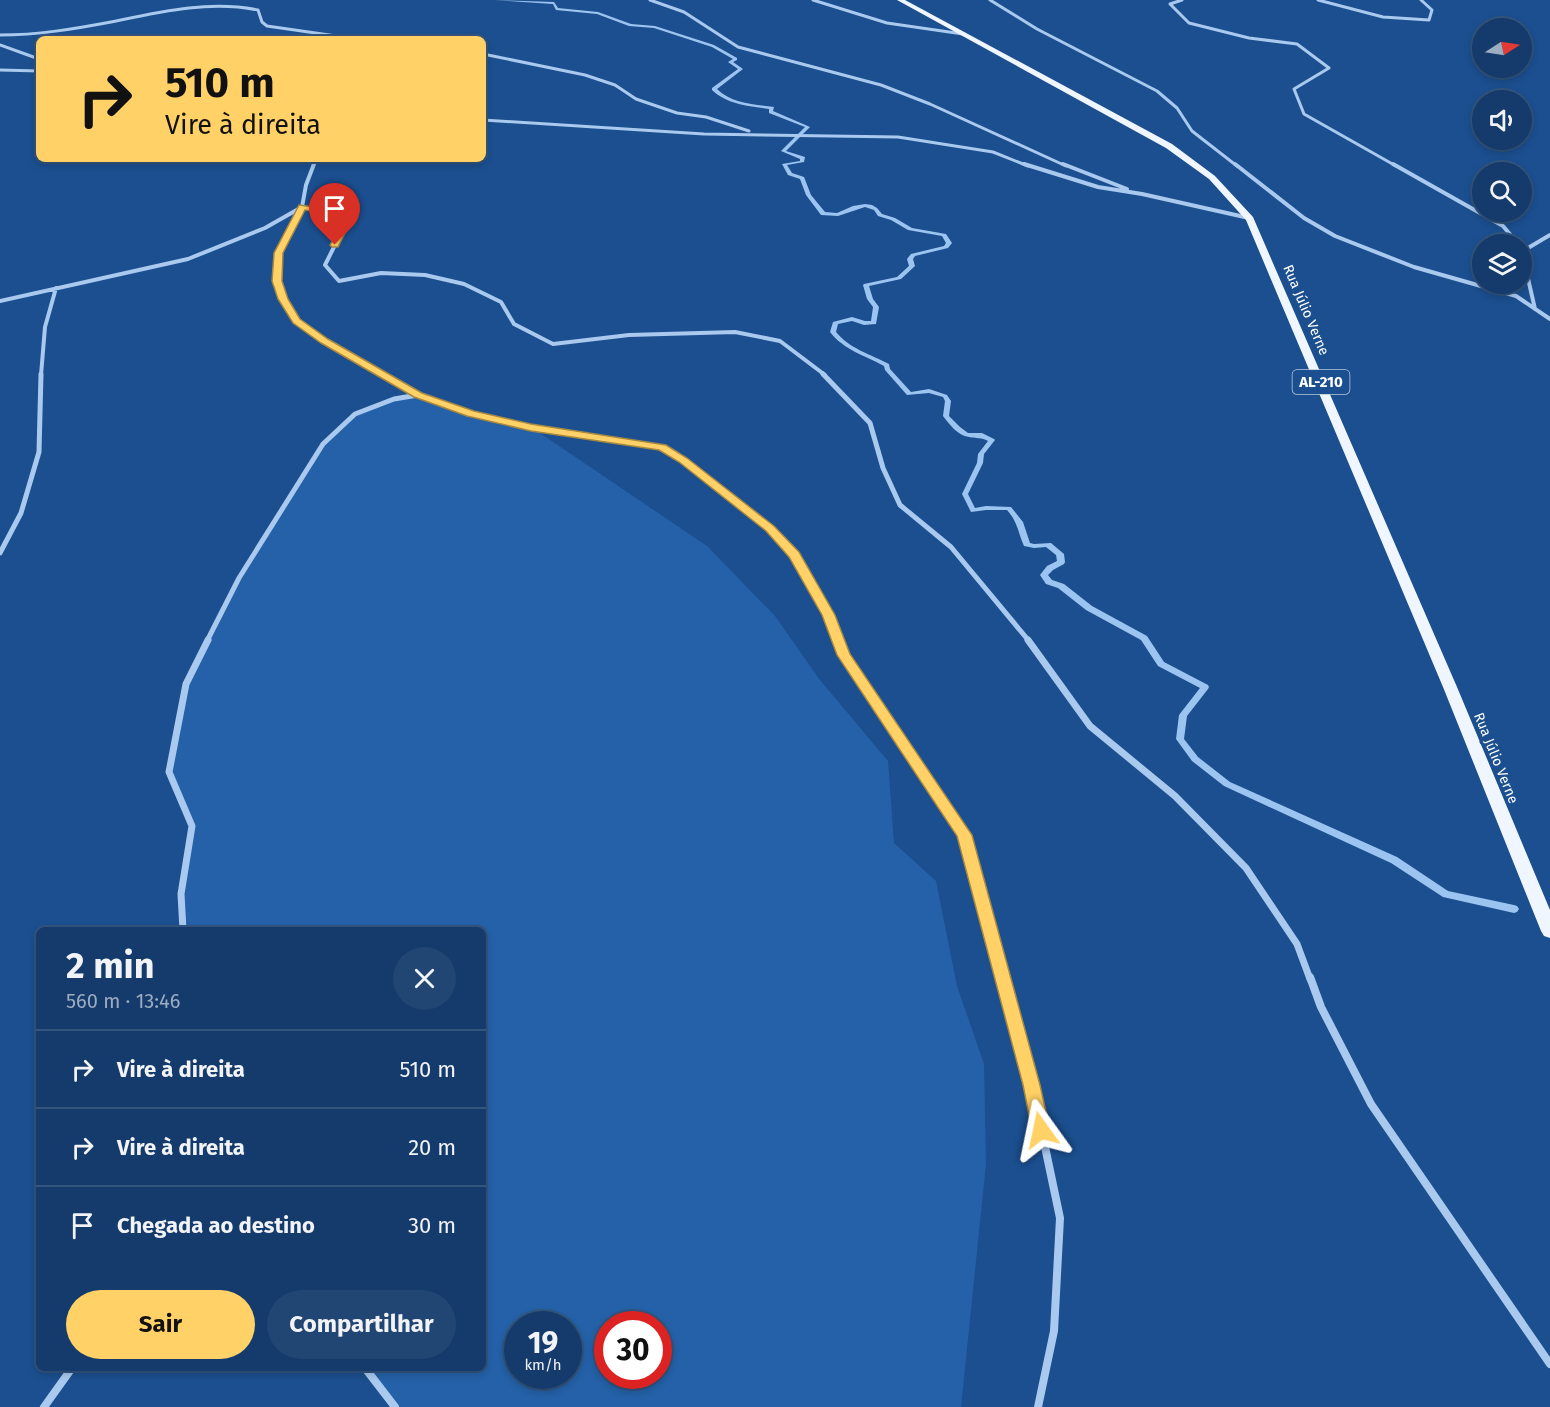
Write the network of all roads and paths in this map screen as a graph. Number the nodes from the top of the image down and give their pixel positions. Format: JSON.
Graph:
{"nodes":[{"id":1,"x":650,"y":0,"type":"edge"},
{"id":2,"x":813,"y":0,"type":"edge"},
{"id":3,"x":900,"y":0,"type":"edge"},
{"id":4,"x":990,"y":0,"type":"edge"},
{"id":5,"x":1182,"y":0,"type":"edge"},
{"id":6,"x":1318,"y":0,"type":"edge"},
{"id":7,"x":1421,"y":0,"type":"edge"},
{"id":8,"x":964,"y":34,"type":"junction"},
{"id":9,"x":0,"y":35,"type":"edge"},
{"id":10,"x":336,"y":36,"type":"edge"},
{"id":11,"x":0,"y":45,"type":"edge"},
{"id":12,"x":486,"y":55,"type":"edge"},
{"id":13,"x":36,"y":58,"type":"edge"},
{"id":14,"x":0,"y":70,"type":"edge"},
{"id":15,"x":36,"y":71,"type":"edge"},
{"id":16,"x":486,"y":120,"type":"edge"},
{"id":17,"x":755,"y":134,"type":"junction"},
{"id":18,"x":315,"y":162,"type":"edge"},
{"id":19,"x":1142,"y":194,"type":"junction"},
{"id":20,"x":302,"y":207,"type":"junction"},
{"id":21,"x":1250,"y":219,"type":"junction"},
{"id":22,"x":1510,"y":234,"type":"edge"},
{"id":23,"x":1550,"y":235,"type":"edge"},
{"id":24,"x":1532,"y":245,"type":"edge"},
{"id":25,"x":56,"y":288,"type":"junction"},
{"id":26,"x":1532,"y":294,"type":"edge"},
{"id":27,"x":0,"y":301,"type":"edge"},
{"id":28,"x":1535,"y":309,"type":"junction"},
{"id":29,"x":1550,"y":319,"type":"edge"},
{"id":30,"x":418,"y":395,"type":"junction"},
{"id":31,"x":0,"y":553,"type":"edge"},
{"id":32,"x":183,"y":927,"type":"edge"},
{"id":33,"x":1550,"y":931,"type":"edge"},
{"id":34,"x":1550,"y":1364,"type":"edge"},
{"id":35,"x":70,"y":1371,"type":"edge"},
{"id":36,"x":367,"y":1371,"type":"edge"},
{"id":37,"x":44,"y":1407,"type":"edge"},
{"id":38,"x":394,"y":1407,"type":"edge"},
{"id":39,"x":1038,"y":1407,"type":"edge"}],
"edges":[{"from":1,"to":19,"type":"street"},
{"from":2,"to":8,"type":"street"},
{"from":3,"to":8,"type":"main road","name":"Rua Júlio Verne","number":"AL-210"},
{"from":4,"to":28,"type":"street"},
{"from":5,"to":22,"type":"street"},
{"from":6,"to":7,"type":"street"},
{"from":8,"to":21,"type":"main road","name":"Rua Júlio Verne","number":"AL-210"},
{"from":9,"to":10,"type":"street"},
{"from":11,"to":13,"type":"street"},
{"from":12,"to":17,"type":"street"},
{"from":14,"to":15,"type":"street"},
{"from":16,"to":17,"type":"street"},
{"from":17,"to":19,"type":"street"},
{"from":18,"to":20,"type":"street"},
{"from":19,"to":21,"type":"street"},
{"from":20,"to":25,"type":"street"},
{"from":20,"to":30,"type":"street"},
{"from":20,"to":34,"type":"street"},
{"from":21,"to":33,"type":"main road","name":"Rua Júlio Verne","number":"AL-210"},
{"from":23,"to":24,"type":"street"},
{"from":25,"to":27,"type":"street"},
{"from":25,"to":31,"type":"street"},
{"from":26,"to":28,"type":"street"},
{"from":28,"to":29,"type":"street"},
{"from":30,"to":32,"type":"street"},
{"from":30,"to":39,"type":"street"},
{"from":35,"to":37,"type":"street"},
{"from":36,"to":38,"type":"street"}]}
